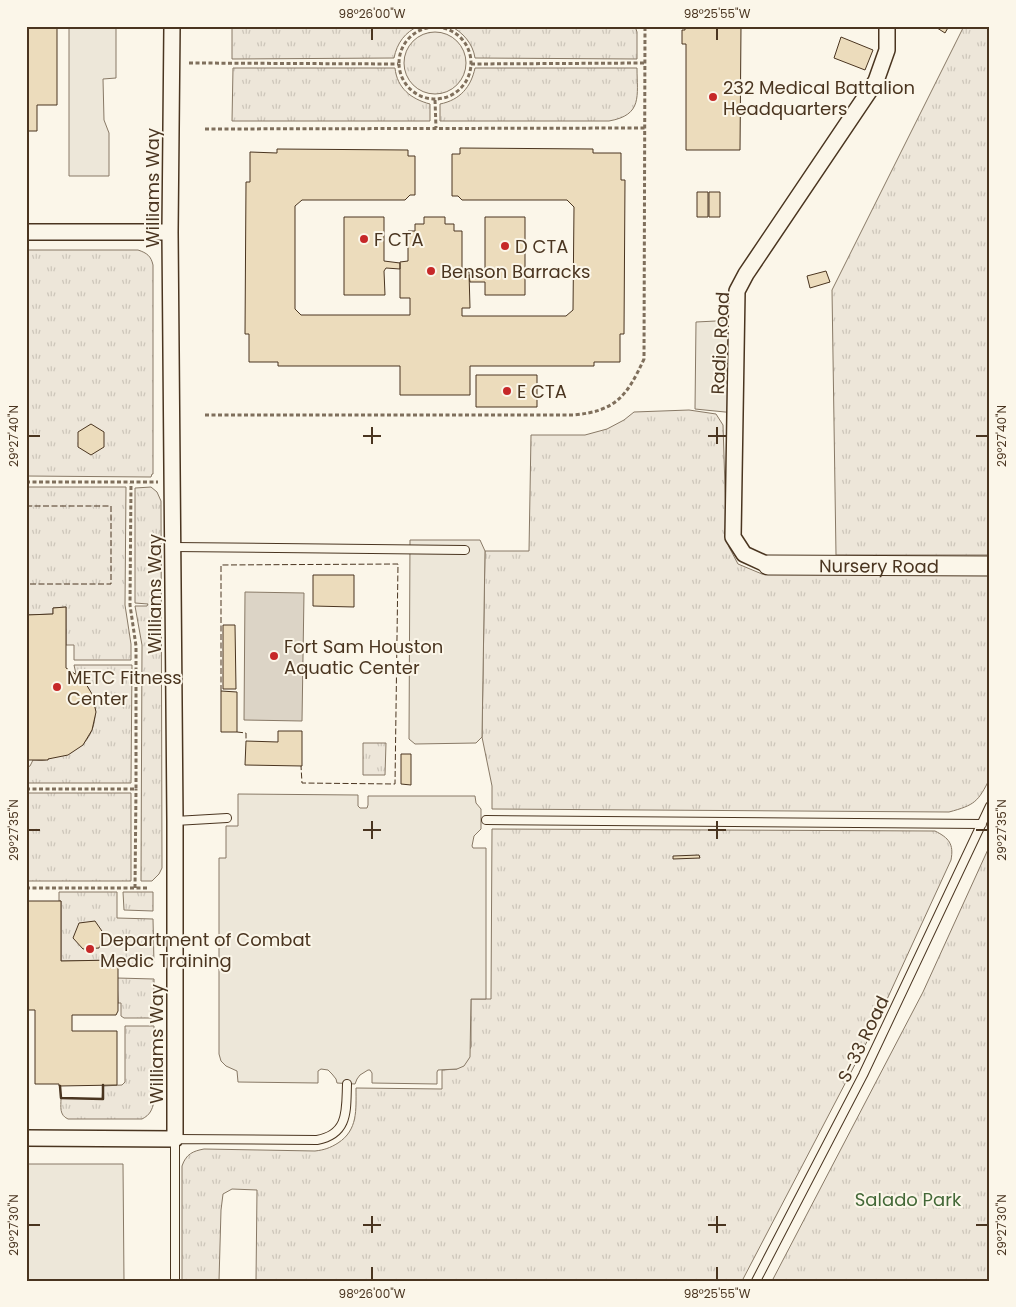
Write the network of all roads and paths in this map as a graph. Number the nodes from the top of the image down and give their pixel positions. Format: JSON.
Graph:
{"nodes":[{"id":1,"x":172,"y":26,"type":"edge"},
{"id":2,"x":645,"y":26,"type":"edge"},
{"id":3,"x":887,"y":26,"type":"edge"},
{"id":4,"x":434,"y":27,"type":"edge"},
{"id":5,"x":189,"y":63,"type":"dead end"},
{"id":6,"x":645,"y":63,"type":"junction"},
{"id":7,"x":398,"y":64,"type":"junction"},
{"id":8,"x":471,"y":64,"type":"junction"},
{"id":9,"x":435,"y":100,"type":"junction"},
{"id":10,"x":436,"y":128,"type":"junction"},
{"id":11,"x":644,"y":128,"type":"junction"},
{"id":12,"x":205,"y":129,"type":"dead end"},
{"id":13,"x":26,"y":232,"type":"edge"},
{"id":14,"x":170,"y":232,"type":"junction"},
{"id":15,"x":205,"y":415,"type":"dead end"},
{"id":16,"x":26,"y":482,"type":"edge"},
{"id":17,"x":159,"y":482,"type":"dead end"},
{"id":18,"x":131,"y":483,"type":"junction"},
{"id":19,"x":173,"y":547,"type":"junction"},
{"id":20,"x":465,"y":550,"type":"dead end"},
{"id":21,"x":768,"y":565,"type":"joint"},
{"id":22,"x":990,"y":566,"type":"edge"},
{"id":23,"x":26,"y":789,"type":"edge"},
{"id":24,"x":136,"y":789,"type":"junction"},
{"id":25,"x":990,"y":806,"type":"edge"},
{"id":26,"x":227,"y":818,"type":"dead end"},
{"id":27,"x":175,"y":820,"type":"junction"},
{"id":28,"x":486,"y":820,"type":"dead end"},
{"id":29,"x":982,"y":824,"type":"junction"},
{"id":30,"x":26,"y":888,"type":"edge"},
{"id":31,"x":135,"y":888,"type":"junction"},
{"id":32,"x":148,"y":888,"type":"dead end"},
{"id":33,"x":346,"y":1084,"type":"dead end"},
{"id":34,"x":26,"y":1138,"type":"edge"},
{"id":35,"x":175,"y":1139,"type":"junction"},
{"id":36,"x":174,"y":1281,"type":"edge"},
{"id":37,"x":756,"y":1281,"type":"edge"}],
"edges":[{"from":1,"to":14,"type":"street","name":"Williams Way"},
{"from":2,"to":6,"type":"path"},
{"from":3,"to":21,"type":"street","name":"Radio Road"},
{"from":4,"to":7,"type":"path"},
{"from":4,"to":8,"type":"path"},
{"from":5,"to":7,"type":"path"},
{"from":6,"to":8,"type":"path"},
{"from":6,"to":11,"type":"path"},
{"from":7,"to":9,"type":"path"},
{"from":8,"to":9,"type":"path"},
{"from":9,"to":10,"type":"path"},
{"from":10,"to":11,"type":"path"},
{"from":10,"to":12,"type":"path"},
{"from":11,"to":15,"type":"path"},
{"from":13,"to":14,"type":"street"},
{"from":14,"to":19,"type":"street","name":"Williams Way"},
{"from":16,"to":18,"type":"path"},
{"from":17,"to":18,"type":"path"},
{"from":18,"to":24,"type":"path"},
{"from":19,"to":20,"type":"lane"},
{"from":19,"to":27,"type":"street","name":"Williams Way"},
{"from":21,"to":22,"type":"street","name":"Nursery Road"},
{"from":23,"to":24,"type":"path"},
{"from":24,"to":31,"type":"path"},
{"from":25,"to":29,"type":"lane","name":"S-33 Road"},
{"from":26,"to":27,"type":"lane"},
{"from":27,"to":35,"type":"street","name":"Williams Way"},
{"from":28,"to":29,"type":"lane"},
{"from":29,"to":37,"type":"lane","name":"S-33 Road"},
{"from":30,"to":31,"type":"path"},
{"from":31,"to":32,"type":"path"},
{"from":33,"to":35,"type":"lane"},
{"from":34,"to":35,"type":"street"},
{"from":35,"to":36,"type":"lane","name":"Williams Way"}]}
